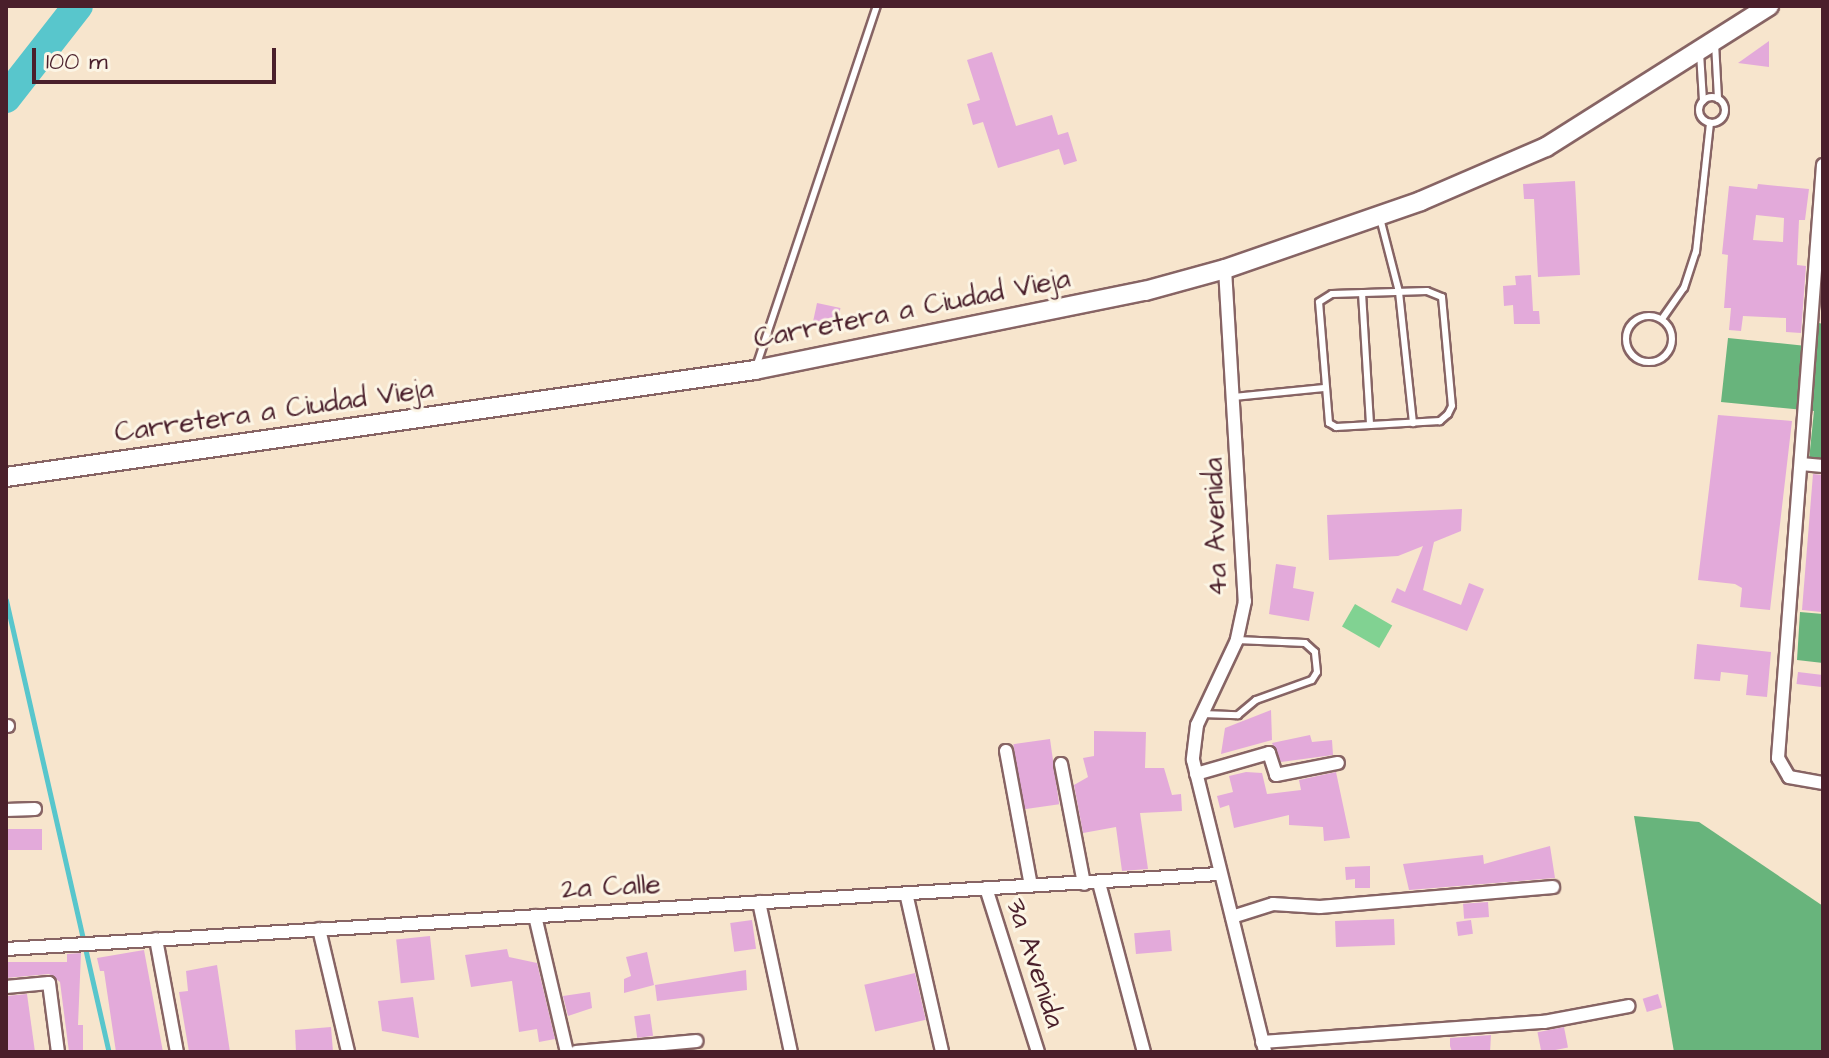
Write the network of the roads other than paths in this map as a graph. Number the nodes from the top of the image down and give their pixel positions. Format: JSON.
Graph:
{"nodes":[{"id":1,"x":877,"y":6,"type":"edge"},
{"id":2,"x":1769,"y":6,"type":"edge"},
{"id":3,"x":1708,"y":48,"type":"junction"},
{"id":4,"x":1718,"y":99,"type":"junction"},
{"id":5,"x":1703,"y":101,"type":"junction"},
{"id":6,"x":1710,"y":123,"type":"junction"},
{"id":7,"x":1823,"y":165,"type":"edge"},
{"id":8,"x":1379,"y":216,"type":"junction"},
{"id":9,"x":1225,"y":269,"type":"junction"},
{"id":10,"x":1399,"y":292,"type":"junction"},
{"id":11,"x":1362,"y":293,"type":"junction"},
{"id":12,"x":1662,"y":319,"type":"junction"},
{"id":13,"x":1817,"y":332,"type":"edge"},
{"id":14,"x":755,"y":370,"type":"junction"},
{"id":15,"x":1324,"y":388,"type":"junction"},
{"id":16,"x":1234,"y":397,"type":"junction"},
{"id":17,"x":1413,"y":423,"type":"junction"},
{"id":18,"x":1370,"y":425,"type":"junction"},
{"id":19,"x":1801,"y":464,"type":"junction"},
{"id":20,"x":1823,"y":466,"type":"edge"},
{"id":21,"x":6,"y":477,"type":"edge"},
{"id":22,"x":1237,"y":640,"type":"junction"},
{"id":23,"x":1202,"y":714,"type":"junction"},
{"id":24,"x":1006,"y":751,"type":"dead end"},
{"id":25,"x":1338,"y":763,"type":"dead end"},
{"id":26,"x":1061,"y":764,"type":"dead end"},
{"id":27,"x":1196,"y":774,"type":"junction"},
{"id":28,"x":1823,"y":783,"type":"edge"},
{"id":29,"x":35,"y":809,"type":"dead end"},
{"id":30,"x":6,"y":810,"type":"edge"},
{"id":31,"x":1218,"y":874,"type":"junction"},
{"id":32,"x":1099,"y":883,"type":"junction"},
{"id":33,"x":1084,"y":884,"type":"junction"},
{"id":34,"x":1031,"y":886,"type":"junction"},
{"id":35,"x":1553,"y":887,"type":"dead end"},
{"id":36,"x":986,"y":888,"type":"junction"},
{"id":37,"x":906,"y":893,"type":"junction"},
{"id":38,"x":759,"y":902,"type":"junction"},
{"id":39,"x":535,"y":916,"type":"junction"},
{"id":40,"x":1232,"y":917,"type":"junction"},
{"id":41,"x":319,"y":929,"type":"junction"},
{"id":42,"x":156,"y":939,"type":"junction"},
{"id":43,"x":6,"y":949,"type":"edge"},
{"id":44,"x":6,"y":987,"type":"edge"},
{"id":45,"x":1629,"y":1006,"type":"dead end"},
{"id":46,"x":697,"y":1041,"type":"dead end"},
{"id":47,"x":1263,"y":1047,"type":"edge"},
{"id":48,"x":58,"y":1052,"type":"edge"},
{"id":49,"x":177,"y":1052,"type":"edge"},
{"id":50,"x":348,"y":1052,"type":"edge"},
{"id":51,"x":567,"y":1052,"type":"edge"},
{"id":52,"x":576,"y":1052,"type":"edge"},
{"id":53,"x":791,"y":1052,"type":"edge"},
{"id":54,"x":942,"y":1052,"type":"edge"},
{"id":55,"x":1038,"y":1052,"type":"edge"},
{"id":56,"x":1144,"y":1052,"type":"edge"}],
"edges":[{"from":1,"to":14,"type":"lane"},
{"from":2,"to":3,"type":"main road","name":"Carretera a Ciudad Vieja"},
{"from":3,"to":4,"type":"lane"},
{"from":3,"to":5,"type":"lane"},
{"from":3,"to":8,"type":"main road","name":"Carretera a Ciudad Vieja"},
{"from":4,"to":5,"type":"lane"},
{"from":4,"to":6,"type":"lane"},
{"from":5,"to":6,"type":"lane"},
{"from":6,"to":12,"type":"lane"},
{"from":7,"to":13,"type":"street"},
{"from":8,"to":9,"type":"main road","name":"Carretera a Ciudad Vieja"},
{"from":8,"to":10,"type":"lane"},
{"from":9,"to":14,"type":"main road","name":"Carretera a Ciudad Vieja"},
{"from":9,"to":16,"type":"street","name":"4a Avenida"},
{"from":10,"to":11,"type":"lane"},
{"from":10,"to":17,"type":"lane"},
{"from":10,"to":17,"type":"lane"},
{"from":11,"to":15,"type":"lane"},
{"from":11,"to":18,"type":"lane"},
{"from":12,"to":12,"type":"lane"},
{"from":13,"to":19,"type":"street"},
{"from":14,"to":21,"type":"main road","name":"Carretera a Ciudad Vieja"},
{"from":15,"to":16,"type":"lane"},
{"from":15,"to":18,"type":"lane"},
{"from":16,"to":22,"type":"street","name":"4a Avenida"},
{"from":17,"to":18,"type":"lane"},
{"from":19,"to":20,"type":"street"},
{"from":19,"to":28,"type":"street"},
{"from":22,"to":23,"type":"street","name":"4a Avenida"},
{"from":22,"to":23,"type":"lane"},
{"from":23,"to":27,"type":"street","name":"4a Avenida"},
{"from":24,"to":34,"type":"street"},
{"from":25,"to":27,"type":"street"},
{"from":26,"to":33,"type":"street"},
{"from":27,"to":31,"type":"street","name":"4a Avenida"},
{"from":29,"to":30,"type":"street"},
{"from":31,"to":32,"type":"street","name":"2a Calle"},
{"from":31,"to":40,"type":"street","name":"4a Avenida"},
{"from":32,"to":33,"type":"street","name":"2a Calle"},
{"from":32,"to":56,"type":"street"},
{"from":33,"to":34,"type":"street","name":"2a Calle"},
{"from":34,"to":36,"type":"street","name":"2a Calle"},
{"from":35,"to":40,"type":"street"},
{"from":36,"to":37,"type":"street","name":"2a Calle"},
{"from":36,"to":55,"type":"street","name":"3a Avenida"},
{"from":37,"to":38,"type":"street","name":"2a Calle"},
{"from":37,"to":54,"type":"street"},
{"from":38,"to":39,"type":"street","name":"2a Calle"},
{"from":38,"to":53,"type":"street"},
{"from":39,"to":41,"type":"street","name":"2a Calle"},
{"from":39,"to":51,"type":"street"},
{"from":40,"to":47,"type":"street","name":"4a Avenida"},
{"from":41,"to":42,"type":"street","name":"2a Calle"},
{"from":41,"to":50,"type":"street"},
{"from":42,"to":43,"type":"street","name":"2a Calle"},
{"from":42,"to":49,"type":"street"},
{"from":44,"to":48,"type":"street"},
{"from":45,"to":47,"type":"street"},
{"from":46,"to":52,"type":"street"}]}
